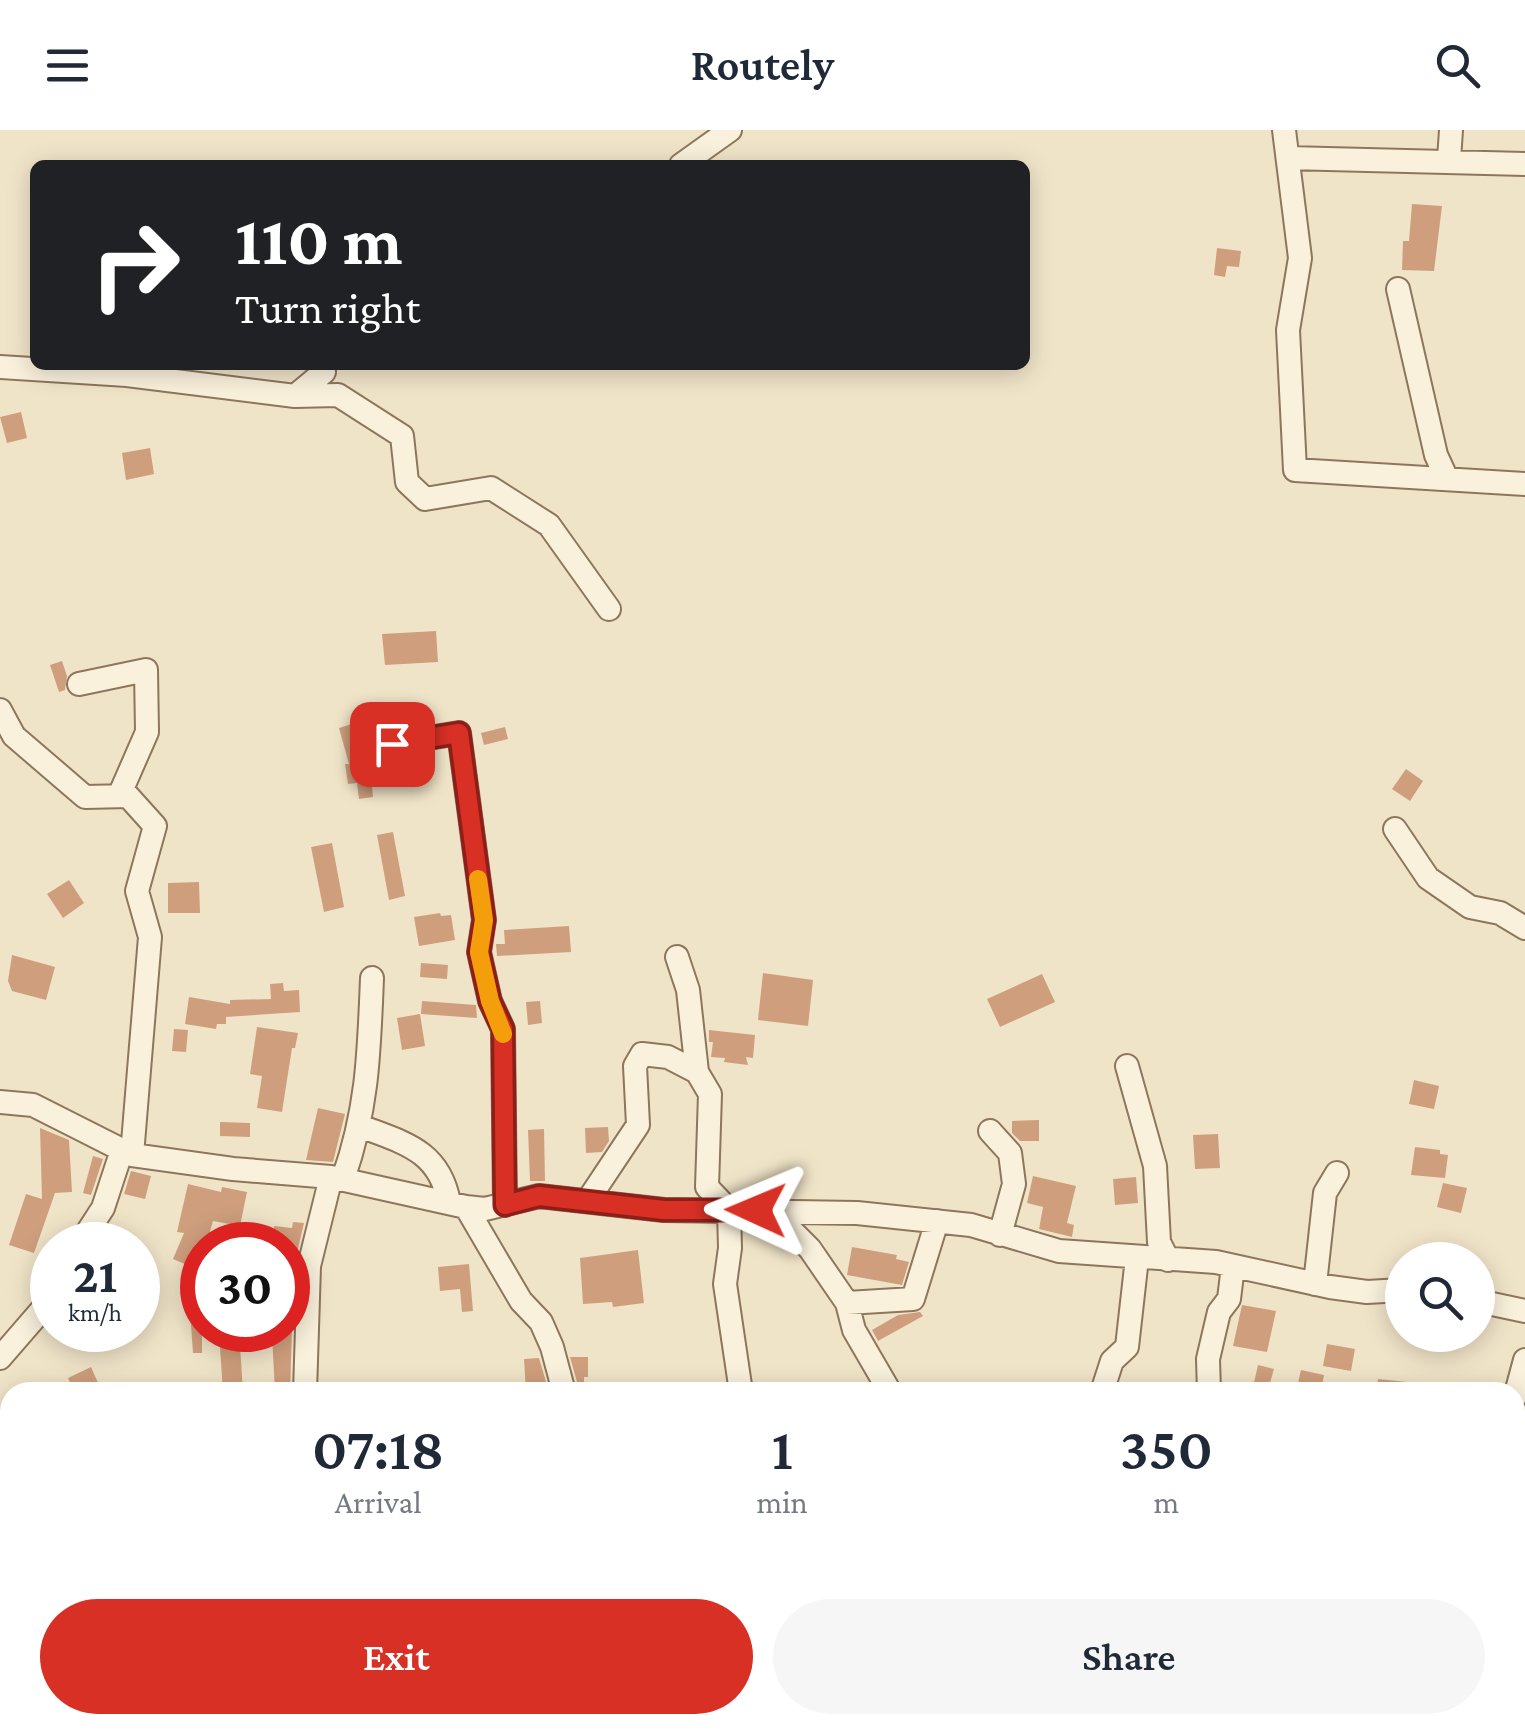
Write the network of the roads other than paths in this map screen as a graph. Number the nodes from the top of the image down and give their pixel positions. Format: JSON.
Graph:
{"nodes":[{"id":1,"x":730,"y":130,"type":"edge"},
{"id":2,"x":1284,"y":130,"type":"edge"},
{"id":3,"x":1451,"y":130,"type":"edge"},
{"id":4,"x":1288,"y":158,"type":"junction"},
{"id":5,"x":689,"y":160,"type":"edge"},
{"id":6,"x":1449,"y":160,"type":"junction"},
{"id":7,"x":1525,"y":164,"type":"edge"},
{"id":8,"x":1398,"y":288,"type":"dead end"},
{"id":9,"x":0,"y":368,"type":"edge"},
{"id":10,"x":30,"y":369,"type":"edge"},
{"id":11,"x":42,"y":370,"type":"edge"},
{"id":12,"x":323,"y":370,"type":"edge"},
{"id":13,"x":295,"y":396,"type":"junction"},
{"id":14,"x":1447,"y":479,"type":"junction"},
{"id":15,"x":1525,"y":484,"type":"edge"},
{"id":16,"x":609,"y":609,"type":"dead end"},
{"id":17,"x":78,"y":684,"type":"dead end"},
{"id":18,"x":0,"y":710,"type":"edge"},
{"id":19,"x":392,"y":744,"type":"dead end"},
{"id":20,"x":119,"y":796,"type":"junction"},
{"id":21,"x":1396,"y":829,"type":"dead end"},
{"id":22,"x":1525,"y":928,"type":"edge"},
{"id":23,"x":677,"y":958,"type":"dead end"},
{"id":24,"x":372,"y":978,"type":"dead end"},
{"id":25,"x":1127,"y":1066,"type":"dead end"},
{"id":26,"x":698,"y":1072,"type":"junction"},
{"id":27,"x":0,"y":1102,"type":"edge"},
{"id":28,"x":360,"y":1126,"type":"junction"},
{"id":29,"x":990,"y":1131,"type":"dead end"},
{"id":30,"x":127,"y":1153,"type":"junction"},
{"id":31,"x":1338,"y":1174,"type":"dead end"},
{"id":32,"x":337,"y":1178,"type":"junction"},
{"id":33,"x":588,"y":1200,"type":"junction"},
{"id":34,"x":457,"y":1204,"type":"junction"},
{"id":35,"x":505,"y":1205,"type":"junction"},
{"id":36,"x":728,"y":1210,"type":"junction"},
{"id":37,"x":772,"y":1211,"type":"junction"},
{"id":38,"x":938,"y":1221,"type":"junction"},
{"id":39,"x":94,"y":1222,"type":"edge"},
{"id":40,"x":1000,"y":1235,"type":"junction"},
{"id":41,"x":1138,"y":1258,"type":"junction"},
{"id":42,"x":1168,"y":1260,"type":"junction"},
{"id":43,"x":1233,"y":1266,"type":"junction"},
{"id":44,"x":1315,"y":1284,"type":"junction"},
{"id":45,"x":1385,"y":1291,"type":"edge"},
{"id":46,"x":848,"y":1303,"type":"junction"},
{"id":47,"x":1495,"y":1305,"type":"edge"},
{"id":48,"x":1525,"y":1311,"type":"edge"},
{"id":49,"x":30,"y":1323,"type":"edge"},
{"id":50,"x":0,"y":1358,"type":"edge"},
{"id":51,"x":305,"y":1382,"type":"edge"},
{"id":52,"x":561,"y":1382,"type":"edge"},
{"id":53,"x":739,"y":1382,"type":"edge"},
{"id":54,"x":884,"y":1382,"type":"edge"},
{"id":55,"x":1105,"y":1382,"type":"edge"},
{"id":56,"x":1209,"y":1382,"type":"edge"}],
"edges":[{"from":1,"to":5,"type":"street"},
{"from":2,"to":4,"type":"street"},
{"from":3,"to":6,"type":"street"},
{"from":4,"to":6,"type":"street"},
{"from":4,"to":14,"type":"street"},
{"from":6,"to":7,"type":"street"},
{"from":8,"to":14,"type":"street"},
{"from":9,"to":10,"type":"street"},
{"from":11,"to":13,"type":"street"},
{"from":12,"to":13,"type":"street"},
{"from":13,"to":16,"type":"street"},
{"from":14,"to":15,"type":"street"},
{"from":17,"to":20,"type":"street"},
{"from":18,"to":20,"type":"street"},
{"from":19,"to":35,"type":"street"},
{"from":20,"to":30,"type":"street"},
{"from":21,"to":22,"type":"street"},
{"from":23,"to":26,"type":"street"},
{"from":24,"to":28,"type":"street"},
{"from":25,"to":42,"type":"street"},
{"from":26,"to":33,"type":"street"},
{"from":26,"to":36,"type":"street"},
{"from":27,"to":30,"type":"street"},
{"from":28,"to":32,"type":"street"},
{"from":28,"to":34,"type":"street"},
{"from":29,"to":40,"type":"street"},
{"from":30,"to":32,"type":"street"},
{"from":30,"to":39,"type":"street"},
{"from":31,"to":44,"type":"street"},
{"from":32,"to":34,"type":"street"},
{"from":32,"to":51,"type":"street"},
{"from":33,"to":35,"type":"street"},
{"from":33,"to":36,"type":"street"},
{"from":34,"to":35,"type":"street"},
{"from":34,"to":52,"type":"street"},
{"from":36,"to":37,"type":"street"},
{"from":36,"to":53,"type":"street"},
{"from":37,"to":38,"type":"street"},
{"from":37,"to":46,"type":"street"},
{"from":38,"to":40,"type":"street"},
{"from":38,"to":46,"type":"street"},
{"from":40,"to":41,"type":"street"},
{"from":41,"to":42,"type":"street"},
{"from":41,"to":55,"type":"street"},
{"from":42,"to":43,"type":"street"},
{"from":43,"to":44,"type":"street"},
{"from":43,"to":56,"type":"street"},
{"from":44,"to":45,"type":"street"},
{"from":46,"to":54,"type":"street"},
{"from":47,"to":48,"type":"street"},
{"from":49,"to":50,"type":"street"}]}
